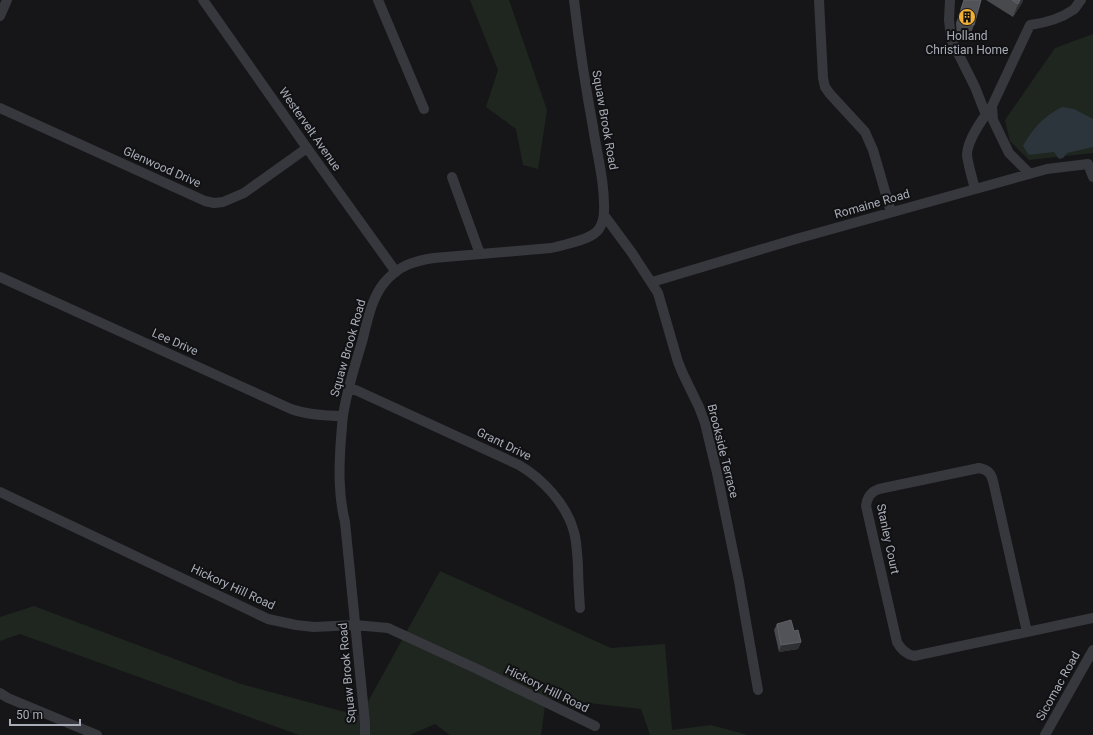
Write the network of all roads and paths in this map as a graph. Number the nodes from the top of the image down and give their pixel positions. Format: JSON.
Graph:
{"nodes":[{"id":1,"x":7,"y":0,"type":"edge"},
{"id":2,"x":203,"y":0,"type":"edge"},
{"id":3,"x":378,"y":0,"type":"edge"},
{"id":4,"x":574,"y":0,"type":"edge"},
{"id":5,"x":818,"y":0,"type":"edge"},
{"id":6,"x":950,"y":0,"type":"edge"},
{"id":7,"x":1081,"y":0,"type":"edge"},
{"id":8,"x":0,"y":16,"type":"edge"},
{"id":9,"x":992,"y":106,"type":"junction"},
{"id":10,"x":0,"y":108,"type":"edge"},
{"id":11,"x":424,"y":109,"type":"dead end"},
{"id":12,"x":986,"y":115,"type":"junction"},
{"id":13,"x":307,"y":148,"type":"junction"},
{"id":14,"x":1090,"y":164,"type":"edge"},
{"id":15,"x":1030,"y":174,"type":"junction"},
{"id":16,"x":452,"y":177,"type":"dead end"},
{"id":17,"x":1093,"y":177,"type":"edge"},
{"id":18,"x":974,"y":189,"type":"junction"},
{"id":19,"x":891,"y":212,"type":"junction"},
{"id":20,"x":604,"y":215,"type":"junction"},
{"id":21,"x":480,"y":254,"type":"junction"},
{"id":22,"x":396,"y":272,"type":"junction"},
{"id":23,"x":0,"y":277,"type":"edge"},
{"id":24,"x":652,"y":282,"type":"junction"},
{"id":25,"x":349,"y":387,"type":"junction"},
{"id":26,"x":343,"y":416,"type":"junction"},
{"id":27,"x":0,"y":492,"type":"edge"},
{"id":28,"x":580,"y":608,"type":"dead end"},
{"id":29,"x":1093,"y":618,"type":"edge"},
{"id":30,"x":355,"y":626,"type":"junction"},
{"id":31,"x":1027,"y":632,"type":"junction"},
{"id":32,"x":1093,"y":650,"type":"edge"},
{"id":33,"x":758,"y":690,"type":"dead end"},
{"id":34,"x":0,"y":693,"type":"edge"},
{"id":35,"x":595,"y":726,"type":"dead end"},
{"id":36,"x":97,"y":735,"type":"edge"},
{"id":37,"x":365,"y":735,"type":"edge"},
{"id":38,"x":1045,"y":735,"type":"edge"}],
"edges":[{"from":1,"to":8,"type":"street"},
{"from":2,"to":13,"type":"street","name":"Westervelt Avenue"},
{"from":3,"to":11,"type":"street"},
{"from":4,"to":20,"type":"street","name":"Squaw Brook Road"},
{"from":5,"to":19,"type":"street"},
{"from":6,"to":12,"type":"street"},
{"from":7,"to":9,"type":"street"},
{"from":9,"to":12,"type":"street"},
{"from":9,"to":15,"type":"street"},
{"from":10,"to":13,"type":"street","name":"Glenwood Drive"},
{"from":12,"to":18,"type":"street"},
{"from":13,"to":22,"type":"street","name":"Westervelt Avenue"},
{"from":14,"to":15,"type":"street","name":"Romaine Road"},
{"from":14,"to":17,"type":"street","name":"Romaine Road"},
{"from":15,"to":18,"type":"street","name":"Romaine Road"},
{"from":16,"to":21,"type":"street"},
{"from":18,"to":19,"type":"street","name":"Romaine Road"},
{"from":19,"to":24,"type":"street","name":"Romaine Road"},
{"from":20,"to":21,"type":"street","name":"Squaw Brook Road"},
{"from":20,"to":24,"type":"street","name":"Brookside Terrace"},
{"from":21,"to":22,"type":"street","name":"Squaw Brook Road"},
{"from":22,"to":25,"type":"street","name":"Squaw Brook Road"},
{"from":23,"to":26,"type":"street","name":"Lee Drive"},
{"from":24,"to":33,"type":"street","name":"Brookside Terrace"},
{"from":25,"to":26,"type":"street","name":"Squaw Brook Road"},
{"from":25,"to":28,"type":"street","name":"Grant Drive"},
{"from":26,"to":30,"type":"street","name":"Squaw Brook Road"},
{"from":27,"to":30,"type":"street","name":"Hickory Hill Road"},
{"from":29,"to":31,"type":"street","name":"Stanley Court"},
{"from":30,"to":35,"type":"street","name":"Hickory Hill Road"},
{"from":30,"to":37,"type":"street","name":"Squaw Brook Road"},
{"from":31,"to":31,"type":"street","name":"Stanley Court"},
{"from":32,"to":38,"type":"street","name":"Sicomac Road"},
{"from":34,"to":36,"type":"street"}]}
